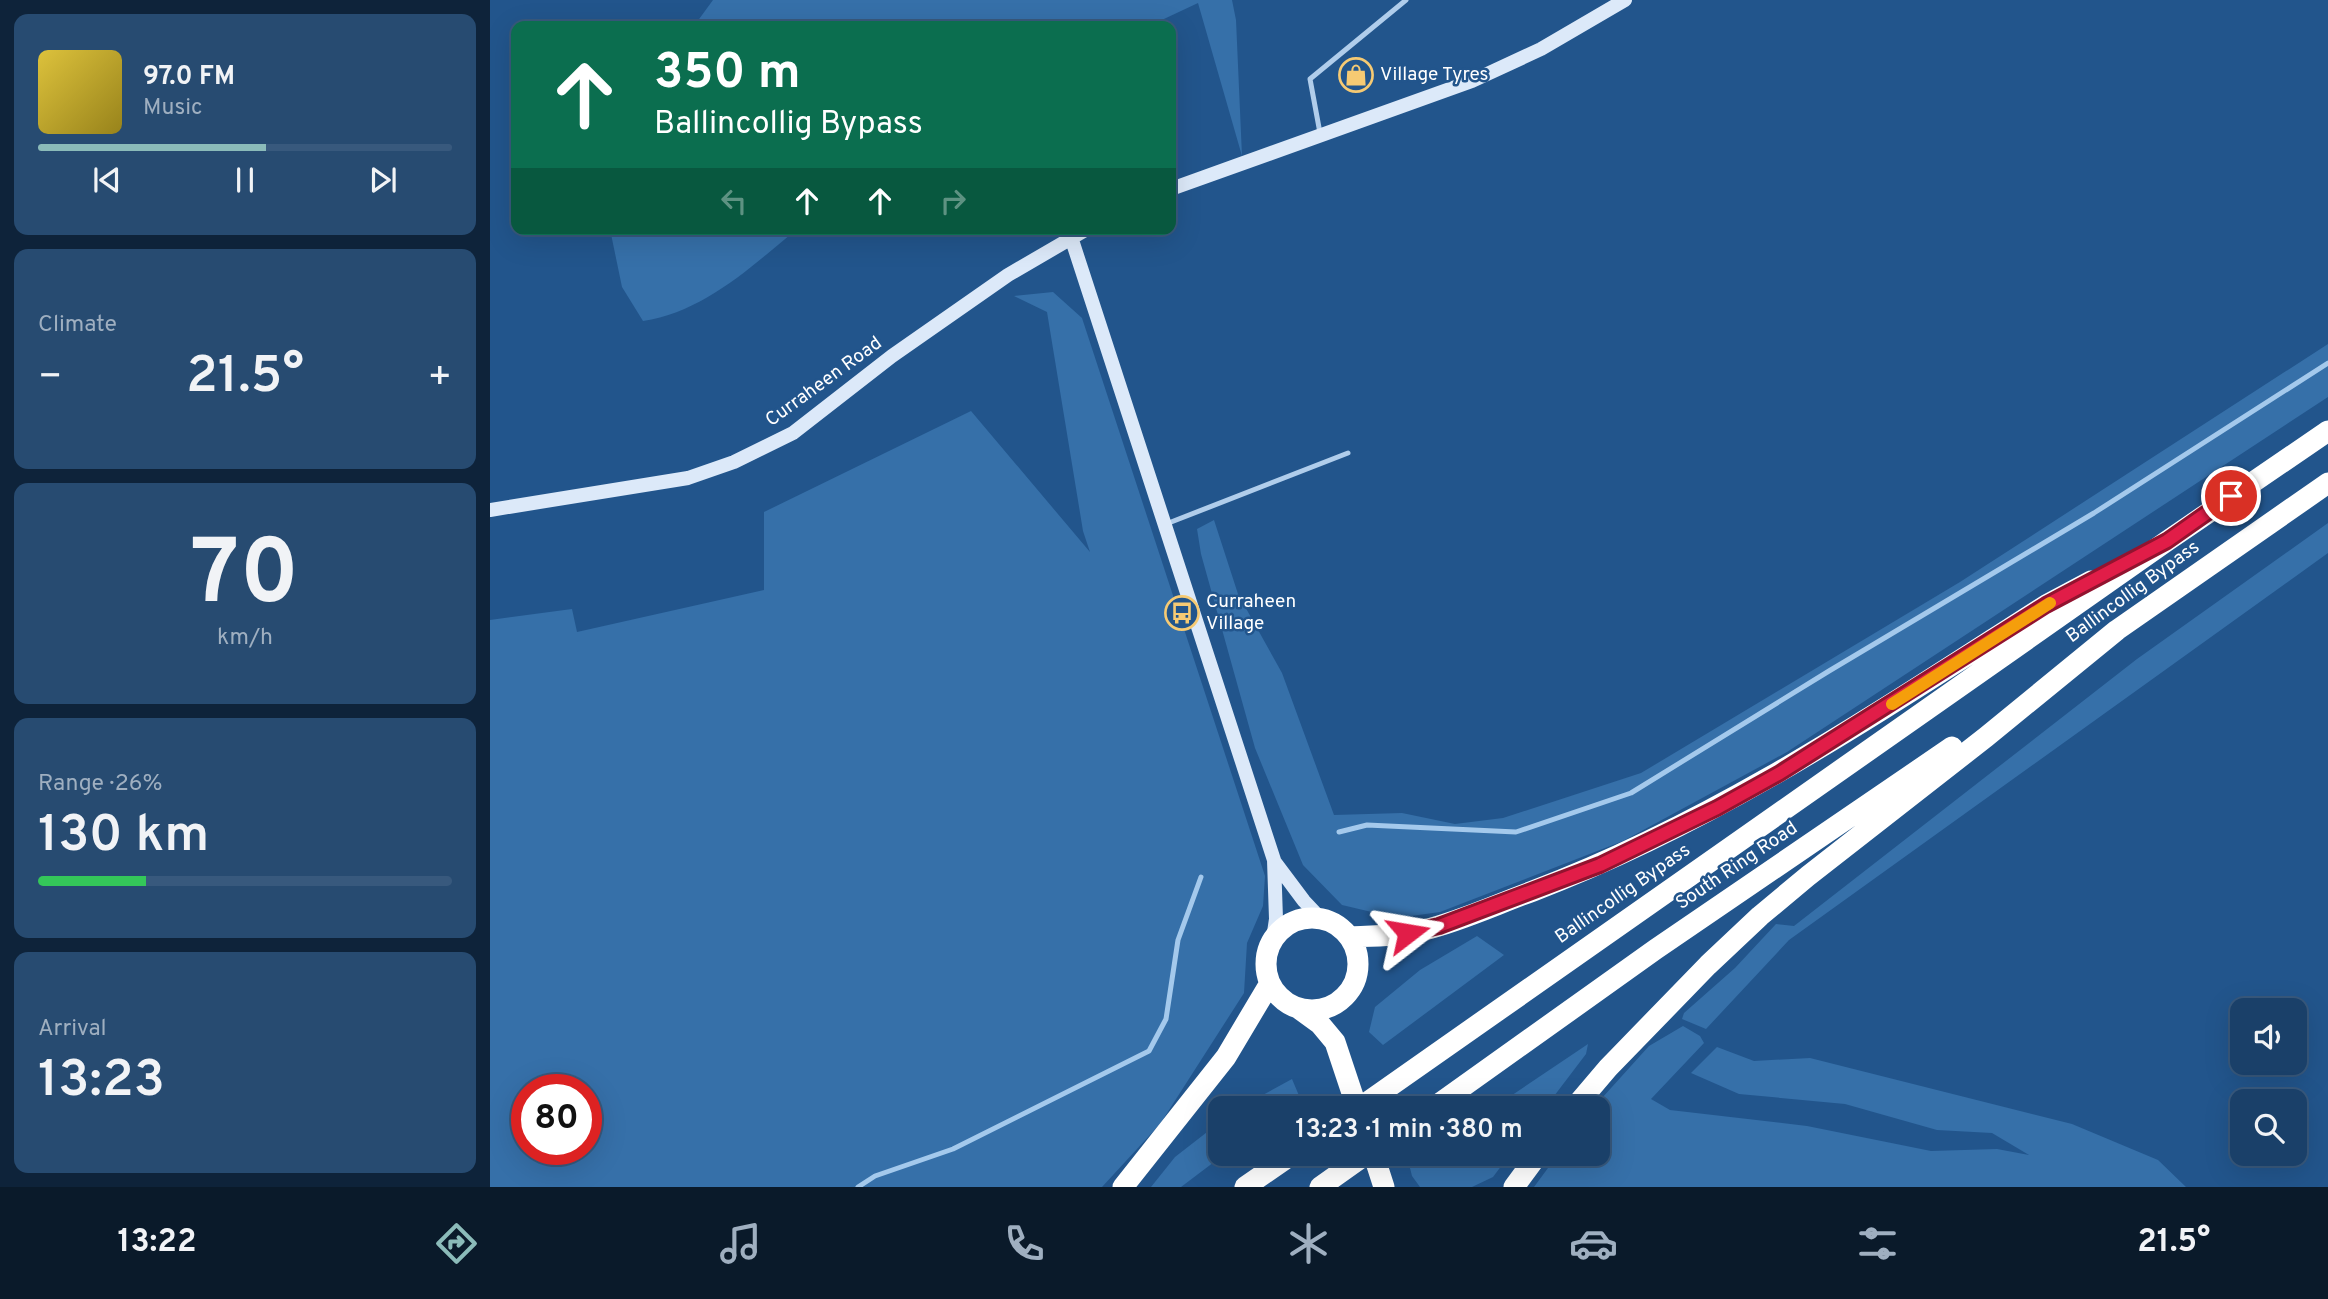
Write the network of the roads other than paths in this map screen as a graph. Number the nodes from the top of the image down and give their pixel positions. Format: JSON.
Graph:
{"nodes":[{"id":1,"x":1406,"y":0,"type":"edge"},
{"id":2,"x":1625,"y":0,"type":"edge"},
{"id":3,"x":1321,"y":136,"type":"junction"},
{"id":4,"x":1176,"y":187,"type":"edge"},
{"id":5,"x":1075,"y":235,"type":"edge"},
{"id":6,"x":1071,"y":237,"type":"junction"},
{"id":7,"x":2328,"y":431,"type":"edge"},
{"id":8,"x":1348,"y":453,"type":"dead end"},
{"id":9,"x":2328,"y":482,"type":"edge"},
{"id":10,"x":490,"y":510,"type":"edge"},
{"id":11,"x":1166,"y":524,"type":"junction"},
{"id":12,"x":2167,"y":541,"type":"junction"},
{"id":13,"x":2070,"y":667,"type":"junction"},
{"id":14,"x":1274,"y":860,"type":"junction"},
{"id":15,"x":1321,"y":919,"type":"junction"},
{"id":16,"x":1350,"y":937,"type":"junction"},
{"id":17,"x":1273,"y":939,"type":"junction"},
{"id":18,"x":1270,"y":983,"type":"junction"},
{"id":19,"x":1342,"y":1000,"type":"junction"},
{"id":20,"x":1298,"y":1008,"type":"junction"},
{"id":21,"x":1335,"y":1042,"type":"junction"},
{"id":22,"x":1354,"y":1096,"type":"edge"},
{"id":23,"x":1375,"y":1096,"type":"edge"},
{"id":24,"x":1450,"y":1096,"type":"edge"},
{"id":25,"x":1585,"y":1096,"type":"edge"},
{"id":26,"x":1275,"y":1166,"type":"edge"},
{"id":27,"x":1352,"y":1166,"type":"edge"},
{"id":28,"x":1376,"y":1166,"type":"edge"},
{"id":29,"x":1529,"y":1166,"type":"edge"},
{"id":30,"x":1123,"y":1187,"type":"edge"},
{"id":31,"x":1245,"y":1187,"type":"edge"},
{"id":32,"x":1320,"y":1187,"type":"edge"},
{"id":33,"x":1384,"y":1187,"type":"edge"},
{"id":34,"x":1514,"y":1187,"type":"edge"}],
"edges":[{"from":1,"to":3,"type":"lane"},
{"from":2,"to":3,"type":"street"},
{"from":3,"to":4,"type":"street"},
{"from":5,"to":6,"type":"street","name":"Curraheen Road"},
{"from":6,"to":10,"type":"street","name":"Curraheen Road"},
{"from":6,"to":11,"type":"street"},
{"from":7,"to":12,"type":"highway","name":"Ballincollig Bypass"},
{"from":8,"to":11,"type":"lane"},
{"from":9,"to":13,"type":"highway","name":"Ballincollig Bypass"},
{"from":11,"to":14,"type":"street"},
{"from":12,"to":16,"type":"highway"},
{"from":12,"to":23,"type":"highway","name":"Ballincollig Bypass"},
{"from":13,"to":24,"type":"highway","name":"South Ring Road"},
{"from":13,"to":25,"type":"highway"},
{"from":14,"to":15,"type":"street"},
{"from":14,"to":17,"type":"street"},
{"from":15,"to":16,"type":"highway"},
{"from":15,"to":17,"type":"highway"},
{"from":16,"to":19,"type":"highway"},
{"from":17,"to":18,"type":"highway"},
{"from":18,"to":20,"type":"highway"},
{"from":18,"to":30,"type":"highway"},
{"from":19,"to":20,"type":"highway"},
{"from":19,"to":21,"type":"highway"},
{"from":20,"to":21,"type":"highway"},
{"from":21,"to":22,"type":"highway"},
{"from":26,"to":31,"type":"highway"},
{"from":27,"to":32,"type":"highway"},
{"from":28,"to":33,"type":"highway"},
{"from":29,"to":34,"type":"highway"}]}
